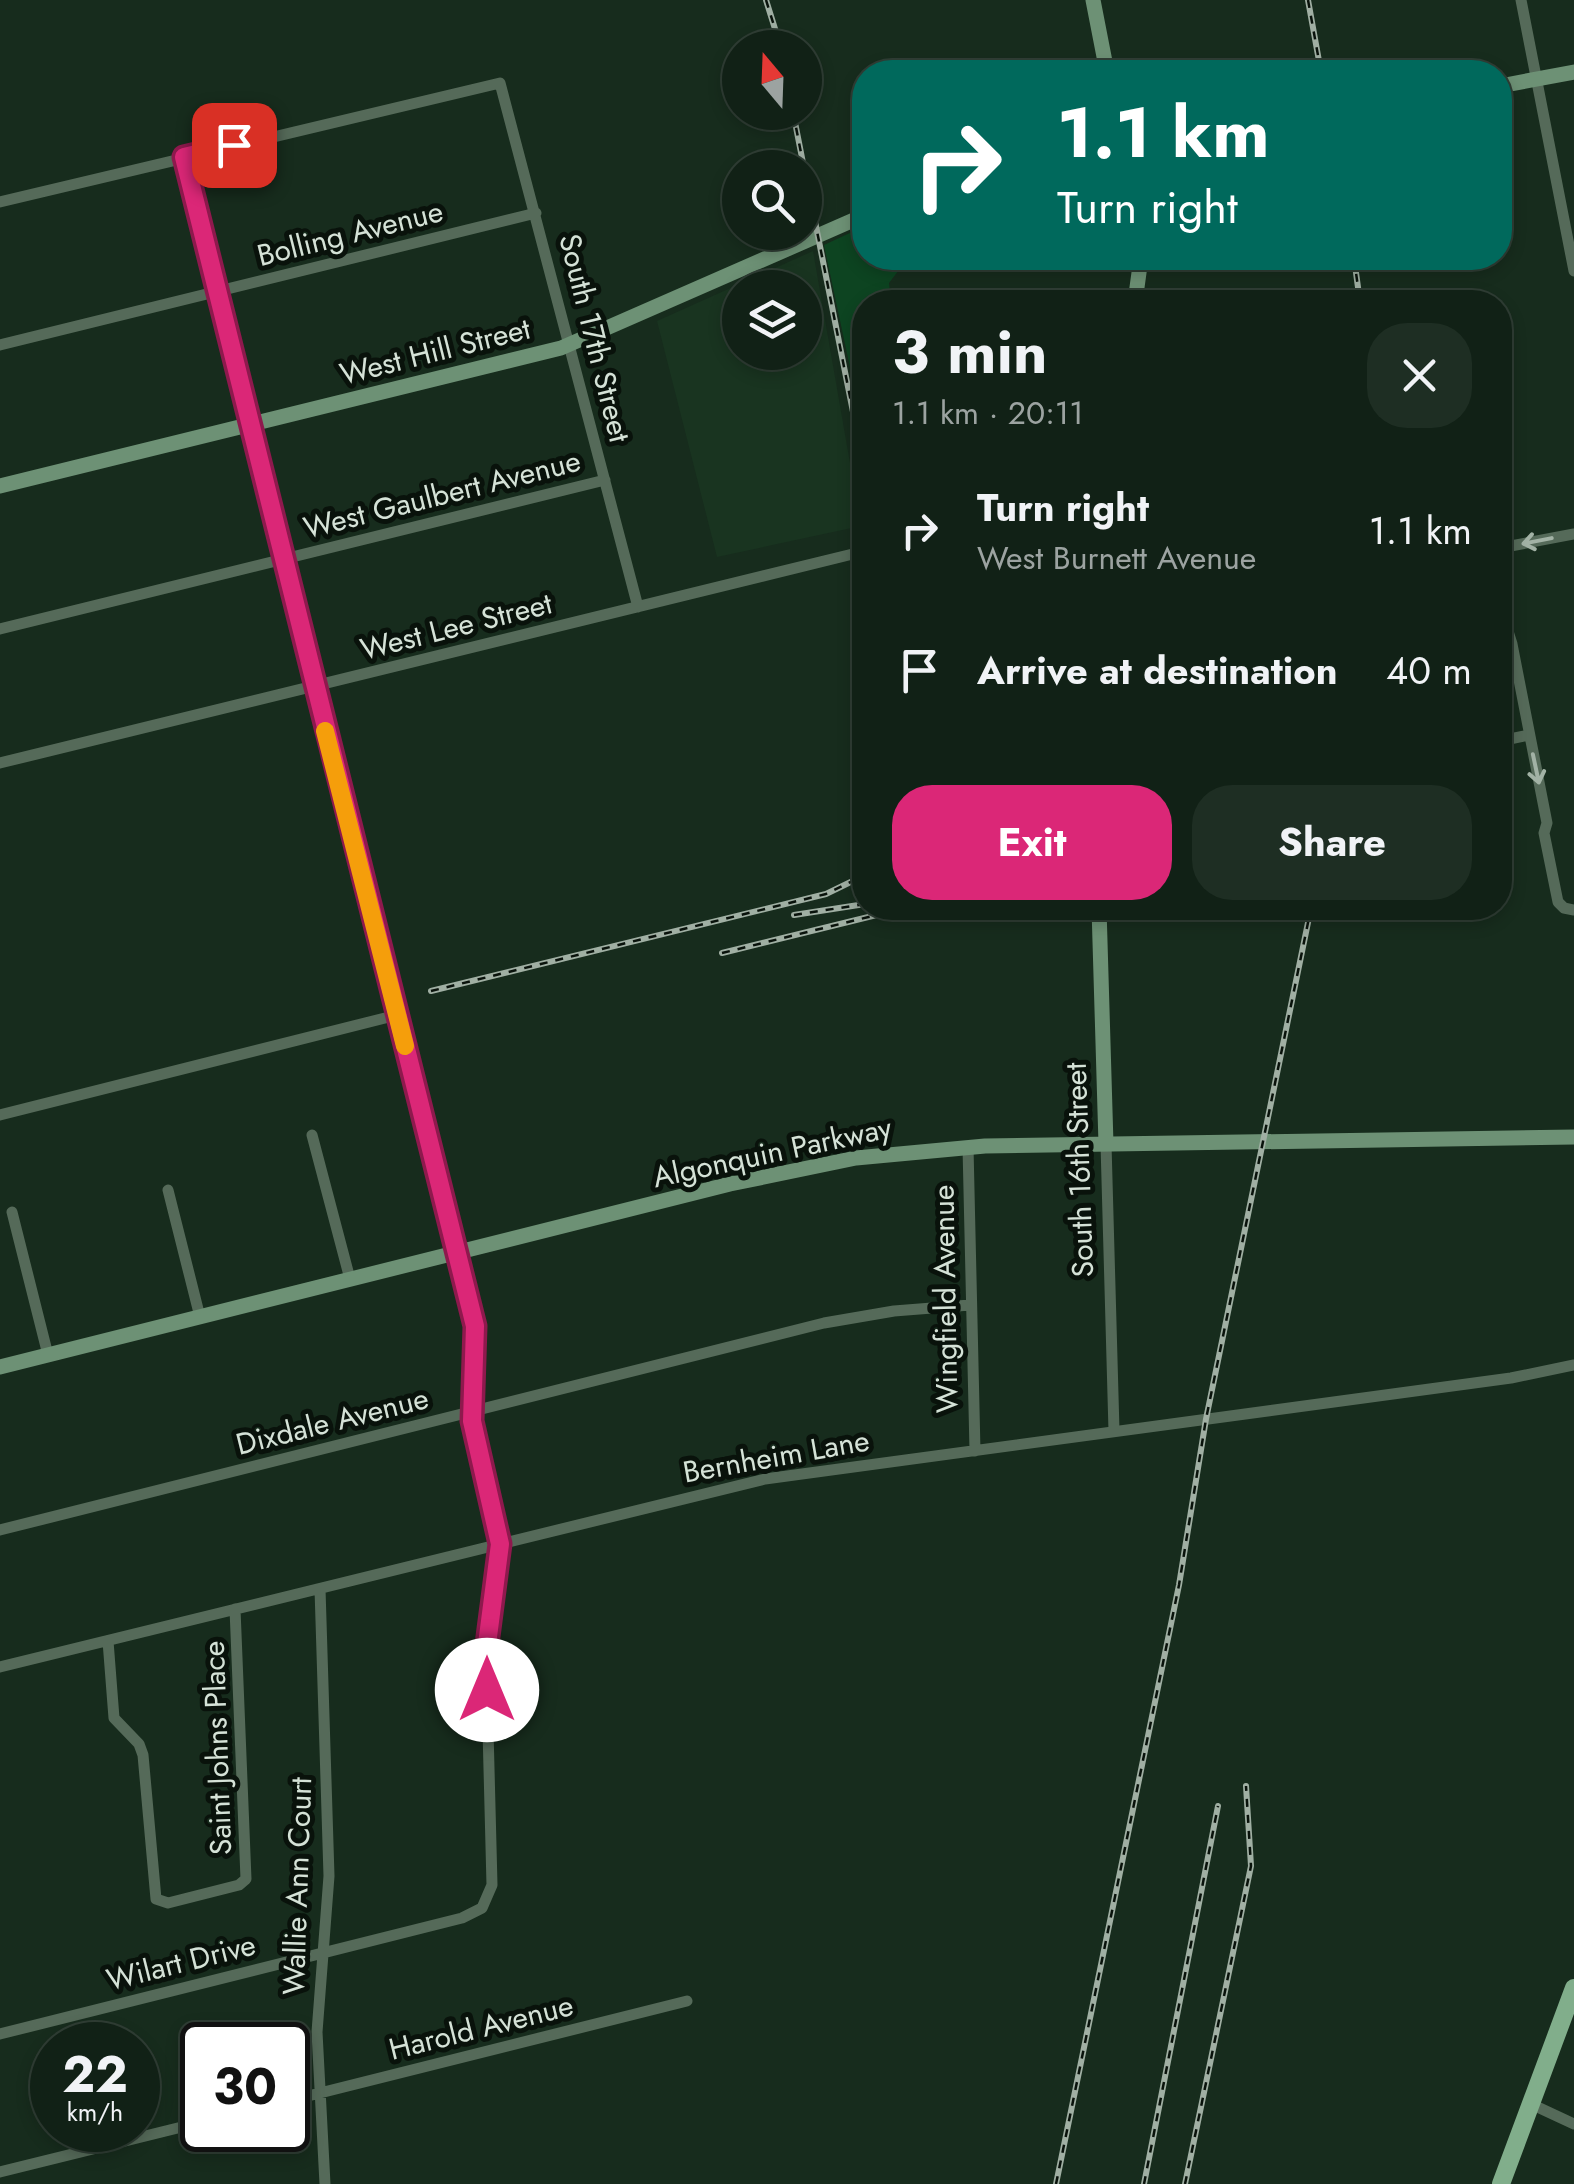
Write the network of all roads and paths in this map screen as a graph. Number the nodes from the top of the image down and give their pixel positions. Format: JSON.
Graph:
{"nodes":[{"id":1,"x":1093,"y":0,"type":"edge"},
{"id":2,"x":1521,"y":0,"type":"edge"},
{"id":3,"x":1105,"y":60,"type":"edge"},
{"id":4,"x":1574,"y":72,"type":"edge"},
{"id":5,"x":1536,"y":79,"type":"junction"},
{"id":6,"x":1512,"y":84,"type":"edge"},
{"id":7,"x":184,"y":157,"type":"junction"},
{"id":8,"x":0,"y":202,"type":"edge"},
{"id":9,"x":536,"y":213,"type":"junction"},
{"id":10,"x":852,"y":221,"type":"edge"},
{"id":11,"x":1574,"y":271,"type":"edge"},
{"id":12,"x":218,"y":291,"type":"junction"},
{"id":13,"x":0,"y":345,"type":"edge"},
{"id":14,"x":571,"y":345,"type":"junction"},
{"id":15,"x":250,"y":425,"type":"junction"},
{"id":16,"x":605,"y":480,"type":"junction"},
{"id":17,"x":0,"y":486,"type":"edge"},
{"id":18,"x":1574,"y":534,"type":"edge"},
{"id":19,"x":1512,"y":546,"type":"edge"},
{"id":20,"x":852,"y":554,"type":"edge"},
{"id":21,"x":283,"y":559,"type":"junction"},
{"id":22,"x":638,"y":607,"type":"junction"},
{"id":23,"x":0,"y":629,"type":"edge"},
{"id":24,"x":1512,"y":659,"type":"edge"},
{"id":25,"x":315,"y":686,"type":"junction"},
{"id":26,"x":1529,"y":735,"type":"junction"},
{"id":27,"x":1512,"y":739,"type":"edge"},
{"id":28,"x":0,"y":763,"type":"edge"},
{"id":29,"x":1574,"y":910,"type":"edge"},
{"id":30,"x":1100,"y":920,"type":"edge"},
{"id":31,"x":397,"y":1015,"type":"junction"},
{"id":32,"x":0,"y":1115,"type":"edge"},
{"id":33,"x":312,"y":1136,"type":"dead end"},
{"id":34,"x":1574,"y":1137,"type":"edge"},
{"id":35,"x":1106,"y":1144,"type":"junction"},
{"id":36,"x":968,"y":1147,"type":"junction"},
{"id":37,"x":168,"y":1190,"type":"dead end"},
{"id":38,"x":12,"y":1212,"type":"dead end"},
{"id":39,"x":456,"y":1253,"type":"junction"},
{"id":40,"x":350,"y":1279,"type":"junction"},
{"id":41,"x":970,"y":1306,"type":"junction"},
{"id":42,"x":200,"y":1317,"type":"junction"},
{"id":43,"x":48,"y":1355,"type":"junction"},
{"id":44,"x":1574,"y":1365,"type":"edge"},
{"id":45,"x":0,"y":1366,"type":"edge"},
{"id":46,"x":472,"y":1411,"type":"junction"},
{"id":47,"x":1114,"y":1431,"type":"junction"},
{"id":48,"x":974,"y":1450,"type":"junction"},
{"id":49,"x":0,"y":1530,"type":"edge"},
{"id":50,"x":500,"y":1544,"type":"junction"},
{"id":51,"x":320,"y":1589,"type":"junction"},
{"id":52,"x":235,"y":1610,"type":"junction"},
{"id":53,"x":108,"y":1640,"type":"junction"},
{"id":54,"x":0,"y":1667,"type":"edge"},
{"id":55,"x":324,"y":1952,"type":"junction"},
{"id":56,"x":1574,"y":1988,"type":"edge"},
{"id":57,"x":687,"y":2000,"type":"dead end"},
{"id":58,"x":0,"y":2034,"type":"edge"},
{"id":59,"x":322,"y":2092,"type":"junction"},
{"id":60,"x":310,"y":2095,"type":"edge"},
{"id":61,"x":1530,"y":2104,"type":"junction"},
{"id":62,"x":1574,"y":2124,"type":"edge"},
{"id":63,"x":180,"y":2127,"type":"edge"},
{"id":64,"x":0,"y":2172,"type":"edge"},
{"id":65,"x":325,"y":2184,"type":"edge"},
{"id":66,"x":1501,"y":2184,"type":"edge"}],
"edges":[{"from":1,"to":3,"type":"main road"},
{"from":2,"to":5,"type":"street"},
{"from":4,"to":5,"type":"main road"},
{"from":5,"to":6,"type":"main road"},
{"from":5,"to":11,"type":"street"},
{"from":7,"to":8,"type":"street"},
{"from":7,"to":9,"type":"street","name":"South 17th Street"},
{"from":7,"to":12,"type":"street"},
{"from":9,"to":12,"type":"street","name":"Bolling Avenue"},
{"from":9,"to":14,"type":"street","name":"South 17th Street"},
{"from":10,"to":14,"type":"main road","name":"West Hill Street"},
{"from":12,"to":13,"type":"street","name":"Bolling Avenue"},
{"from":12,"to":15,"type":"street"},
{"from":14,"to":15,"type":"main road","name":"West Hill Street"},
{"from":14,"to":16,"type":"street","name":"South 17th Street"},
{"from":15,"to":17,"type":"main road","name":"West Hill Street"},
{"from":15,"to":21,"type":"street"},
{"from":16,"to":21,"type":"street","name":"West Gaulbert Avenue"},
{"from":16,"to":22,"type":"street","name":"South 17th Street"},
{"from":18,"to":19,"type":"street","one_way":true},
{"from":20,"to":22,"type":"street","name":"West Lee Street"},
{"from":21,"to":23,"type":"street","name":"West Gaulbert Avenue"},
{"from":21,"to":25,"type":"street"},
{"from":22,"to":25,"type":"street","name":"West Lee Street"},
{"from":24,"to":26,"type":"street"},
{"from":25,"to":28,"type":"street","name":"West Lee Street"},
{"from":25,"to":31,"type":"street"},
{"from":26,"to":27,"type":"street"},
{"from":26,"to":29,"type":"street","one_way":true},
{"from":30,"to":35,"type":"main road","name":"South 16th Street"},
{"from":31,"to":32,"type":"street"},
{"from":31,"to":39,"type":"street"},
{"from":33,"to":40,"type":"street"},
{"from":34,"to":35,"type":"main road","name":"Algonquin Parkway"},
{"from":35,"to":36,"type":"main road","name":"Algonquin Parkway"},
{"from":35,"to":47,"type":"street","name":"South 16th Street"},
{"from":36,"to":39,"type":"main road","name":"Algonquin Parkway"},
{"from":36,"to":41,"type":"street","name":"Wingfield Avenue"},
{"from":37,"to":42,"type":"street"},
{"from":38,"to":43,"type":"street"},
{"from":39,"to":40,"type":"main road","name":"Algonquin Parkway"},
{"from":39,"to":46,"type":"street"},
{"from":40,"to":42,"type":"main road","name":"Algonquin Parkway"},
{"from":41,"to":46,"type":"street","name":"Dixdale Avenue"},
{"from":41,"to":48,"type":"street","name":"Wingfield Avenue"},
{"from":42,"to":43,"type":"main road","name":"Algonquin Parkway"},
{"from":43,"to":45,"type":"main road","name":"Algonquin Parkway"},
{"from":44,"to":47,"type":"street","name":"Bernheim Lane"},
{"from":46,"to":49,"type":"street","name":"Dixdale Avenue"},
{"from":46,"to":50,"type":"street"},
{"from":47,"to":48,"type":"street","name":"Bernheim Lane"},
{"from":48,"to":50,"type":"street","name":"Bernheim Lane"},
{"from":50,"to":51,"type":"street","name":"Bernheim Lane"},
{"from":50,"to":55,"type":"street","name":"Wilart Drive"},
{"from":51,"to":52,"type":"street","name":"Bernheim Lane"},
{"from":51,"to":55,"type":"street","name":"Wallie Ann Court"},
{"from":52,"to":53,"type":"street","name":"Bernheim Lane"},
{"from":52,"to":53,"type":"street","name":"Saint Johns Place"},
{"from":53,"to":54,"type":"street","name":"Bernheim Lane"},
{"from":55,"to":58,"type":"street","name":"Wilart Drive"},
{"from":55,"to":59,"type":"street","name":"Wallie Ann Court"},
{"from":56,"to":61,"type":"main road"},
{"from":57,"to":59,"type":"street","name":"Harold Avenue"},
{"from":59,"to":60,"type":"street","name":"Harold Avenue"},
{"from":59,"to":65,"type":"street","name":"Wallie Ann Court"},
{"from":61,"to":62,"type":"street"},
{"from":61,"to":66,"type":"main road"},
{"from":63,"to":64,"type":"street"}]}
